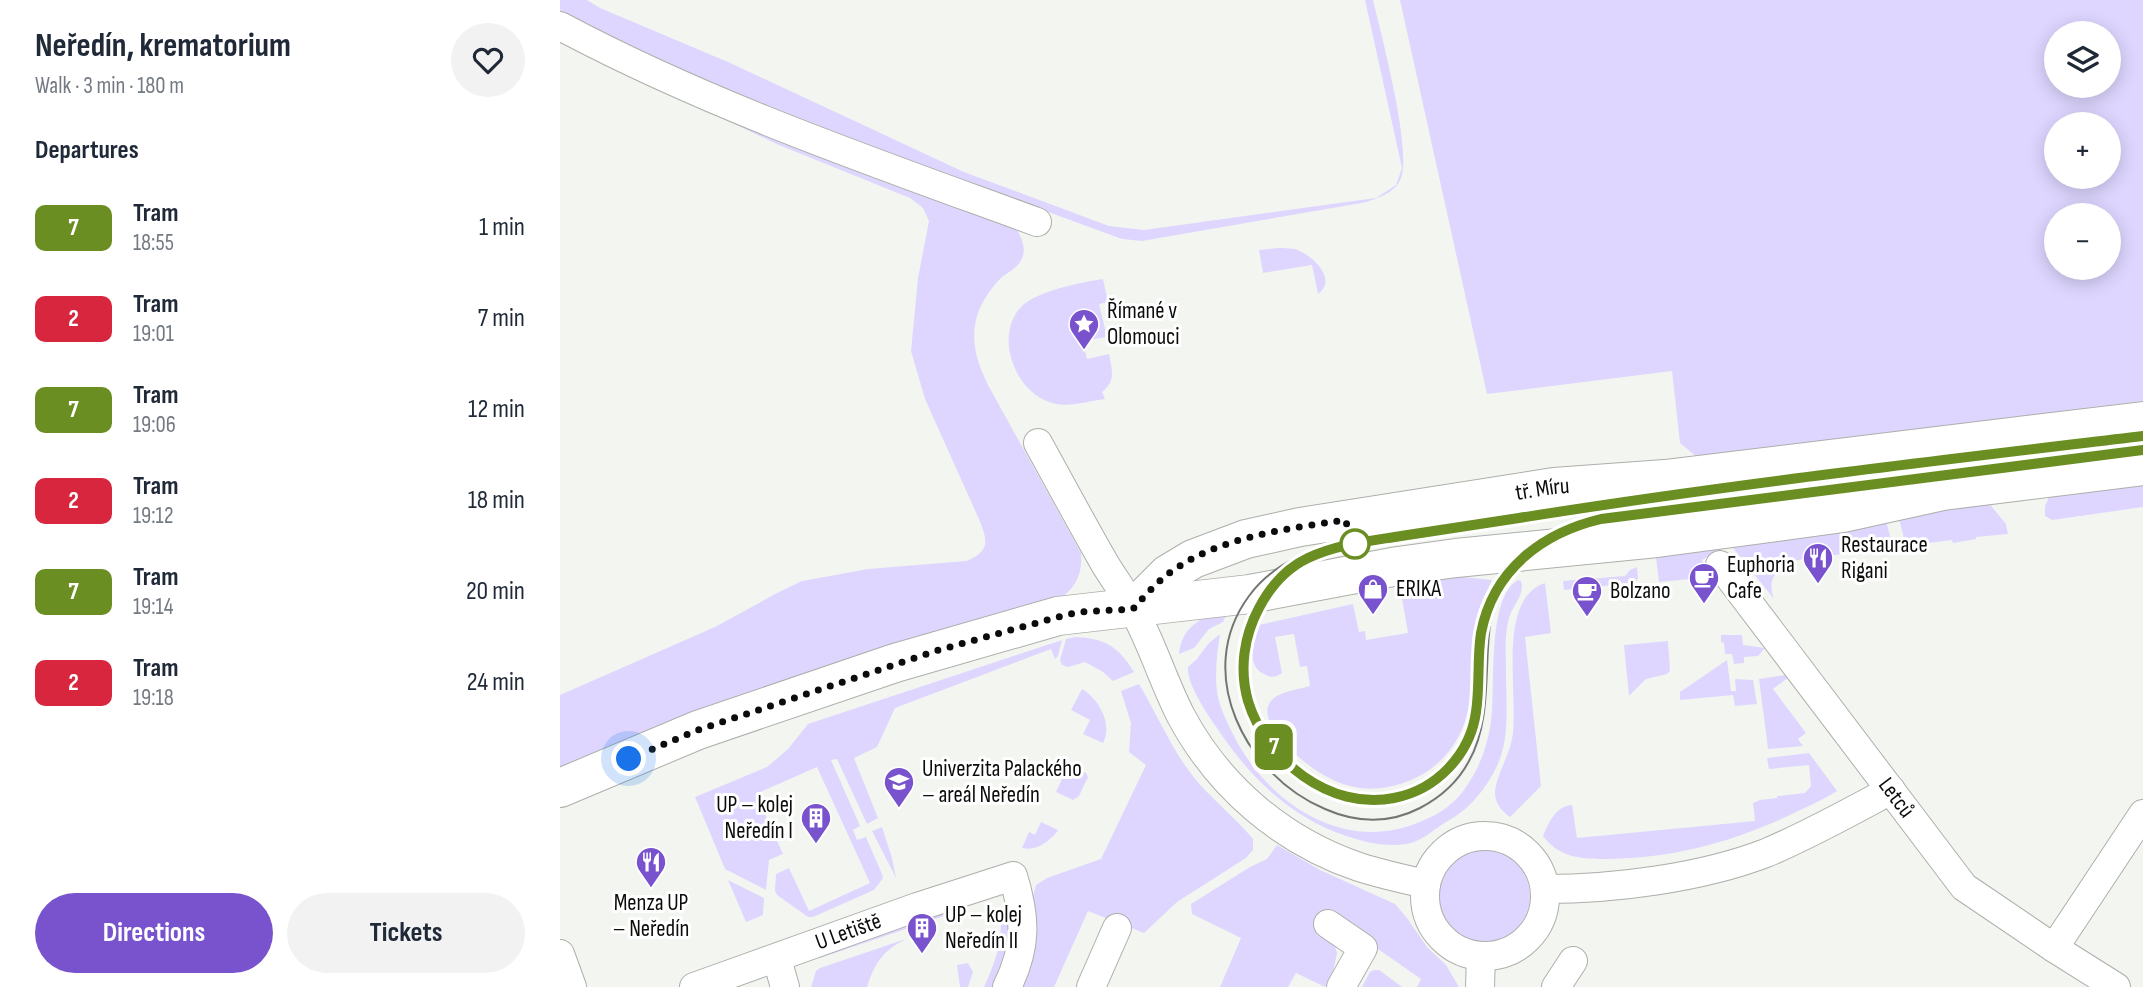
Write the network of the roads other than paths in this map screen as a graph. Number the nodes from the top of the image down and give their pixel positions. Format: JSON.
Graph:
{"nodes":[{"id":1,"x":560,"y":26,"type":"edge"},
{"id":2,"x":1037,"y":222,"type":"dead end"},
{"id":3,"x":2143,"y":421,"type":"edge"},
{"id":4,"x":1038,"y":443,"type":"dead end"},
{"id":5,"x":2143,"y":466,"type":"edge"},
{"id":6,"x":1720,"y":565,"type":"dead end"},
{"id":7,"x":1133,"y":609,"type":"junction"},
{"id":8,"x":560,"y":788,"type":"edge"},
{"id":9,"x":1891,"y":790,"type":"junction"},
{"id":10,"x":2143,"y":814,"type":"edge"},
{"id":11,"x":1426,"y":884,"type":"junction"},
{"id":12,"x":1545,"y":888,"type":"junction"},
{"id":13,"x":1328,"y":924,"type":"dead end"},
{"id":14,"x":1117,"y":929,"type":"dead end"},
{"id":15,"x":2054,"y":948,"type":"junction"},
{"id":16,"x":560,"y":954,"type":"edge"},
{"id":17,"x":1481,"y":956,"type":"junction"},
{"id":18,"x":777,"y":959,"type":"junction"},
{"id":19,"x":1573,"y":961,"type":"dead end"},
{"id":20,"x":572,"y":987,"type":"edge"},
{"id":21,"x":694,"y":987,"type":"edge"},
{"id":22,"x":785,"y":987,"type":"edge"},
{"id":23,"x":1007,"y":987,"type":"edge"},
{"id":24,"x":1091,"y":987,"type":"edge"},
{"id":25,"x":1341,"y":987,"type":"edge"},
{"id":26,"x":1480,"y":987,"type":"edge"},
{"id":27,"x":1556,"y":987,"type":"edge"},
{"id":28,"x":2116,"y":987,"type":"edge"}],
"edges":[{"from":1,"to":2,"type":"street"},
{"from":3,"to":7,"type":"main road","name":"tř. Míru"},
{"from":4,"to":7,"type":"street"},
{"from":5,"to":7,"type":"main road"},
{"from":6,"to":9,"type":"street","name":"Letců"},
{"from":7,"to":8,"type":"main road"},
{"from":7,"to":11,"type":"street"},
{"from":9,"to":12,"type":"street"},
{"from":9,"to":15,"type":"street","name":"Letců"},
{"from":10,"to":15,"type":"street"},
{"from":11,"to":12,"type":"street"},
{"from":11,"to":17,"type":"street"},
{"from":12,"to":17,"type":"street"},
{"from":13,"to":25,"type":"street"},
{"from":14,"to":24,"type":"street"},
{"from":15,"to":28,"type":"street","name":"Letců"},
{"from":16,"to":20,"type":"street"},
{"from":17,"to":26,"type":"street"},
{"from":18,"to":21,"type":"street","name":"U Letiště"},
{"from":18,"to":22,"type":"street"},
{"from":18,"to":23,"type":"street","name":"U Letiště"},
{"from":19,"to":27,"type":"street"}]}
